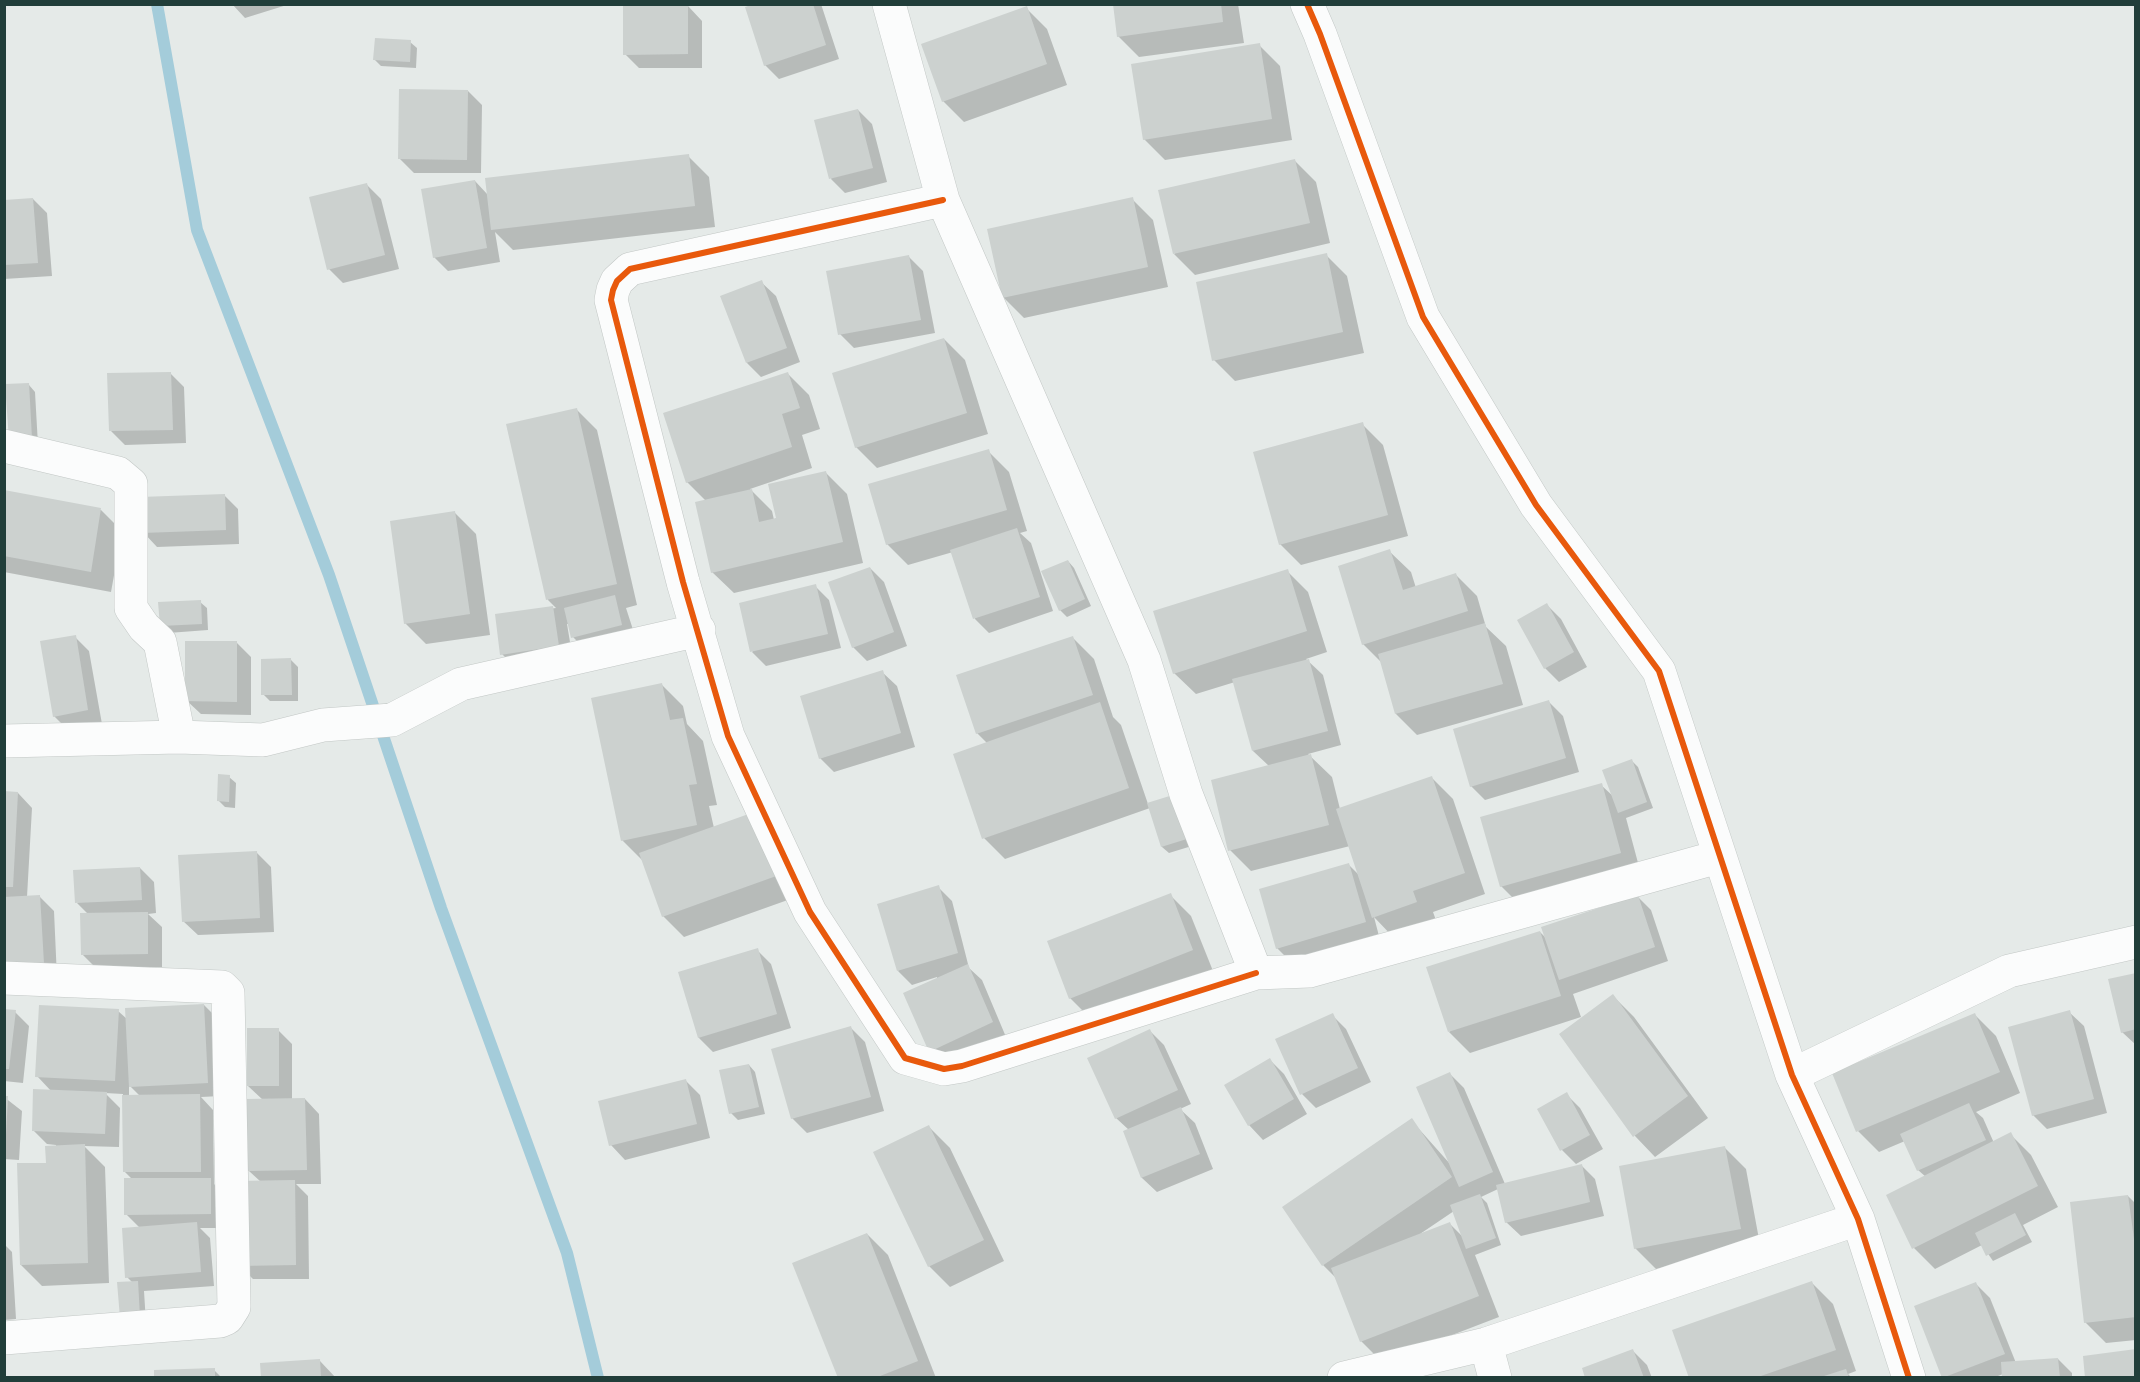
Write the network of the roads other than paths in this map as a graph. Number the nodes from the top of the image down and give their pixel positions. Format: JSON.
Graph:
{"nodes":[{"id":1,"x":889,"y":4,"type":"edge"},
{"id":2,"x":1307,"y":4,"type":"edge"},
{"id":3,"x":943,"y":200,"type":"junction"},
{"id":4,"x":4,"y":446,"type":"edge"},
{"id":5,"x":699,"y":630,"type":"junction"},
{"id":6,"x":179,"y":737,"type":"junction"},
{"id":7,"x":4,"y":741,"type":"edge"},
{"id":8,"x":1719,"y":857,"type":"junction"},
{"id":9,"x":2136,"y":942,"type":"edge"},
{"id":10,"x":1257,"y":973,"type":"junction"},
{"id":11,"x":4,"y":978,"type":"edge"},
{"id":12,"x":1792,"y":1076,"type":"junction"},
{"id":13,"x":1858,"y":1219,"type":"junction"},
{"id":14,"x":4,"y":1338,"type":"edge"},
{"id":15,"x":1486,"y":1344,"type":"junction"},
{"id":16,"x":1344,"y":1377,"type":"edge"},
{"id":17,"x":1495,"y":1377,"type":"edge"},
{"id":18,"x":1909,"y":1377,"type":"edge"}],
"edges":[{"from":1,"to":3,"type":"street"},
{"from":2,"to":8,"type":"street"},
{"from":3,"to":5,"type":"street"},
{"from":3,"to":10,"type":"street"},
{"from":4,"to":6,"type":"street"},
{"from":5,"to":6,"type":"street"},
{"from":5,"to":10,"type":"street"},
{"from":6,"to":7,"type":"street"},
{"from":8,"to":10,"type":"street"},
{"from":8,"to":12,"type":"street"},
{"from":9,"to":12,"type":"street"},
{"from":11,"to":14,"type":"street"},
{"from":12,"to":13,"type":"street"},
{"from":13,"to":15,"type":"street"},
{"from":13,"to":18,"type":"street"},
{"from":15,"to":16,"type":"street"},
{"from":15,"to":17,"type":"street"}]}
